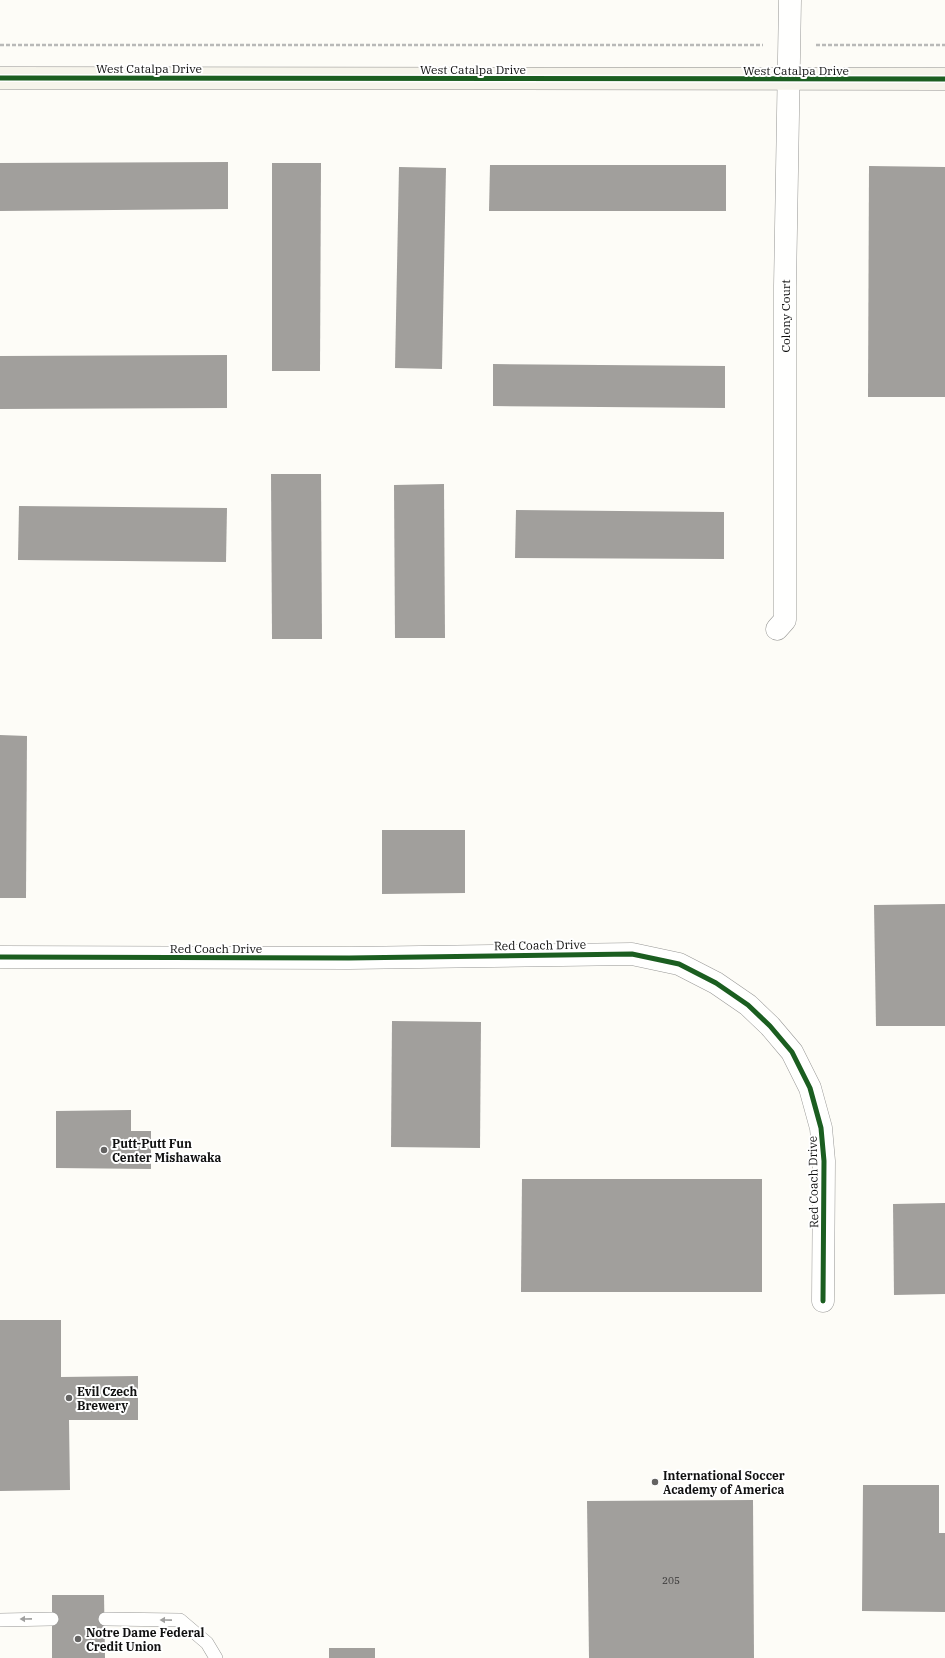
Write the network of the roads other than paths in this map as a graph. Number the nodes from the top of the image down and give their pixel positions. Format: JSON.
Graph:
{"nodes":[{"id":1,"x":790,"y":0,"type":"edge"},
{"id":2,"x":0,"y":78,"type":"edge"},
{"id":3,"x":945,"y":79,"type":"edge"},
{"id":4,"x":789,"y":80,"type":"junction"},
{"id":5,"x":777,"y":629,"type":"dead end"},
{"id":6,"x":0,"y":957,"type":"edge"},
{"id":7,"x":824,"y":1301,"type":"dead end"},
{"id":8,"x":52,"y":1619,"type":"dead end"},
{"id":9,"x":105,"y":1619,"type":"dead end"},
{"id":10,"x":0,"y":1620,"type":"edge"},
{"id":11,"x":216,"y":1658,"type":"edge"}],
"edges":[{"from":1,"to":4,"type":"street","name":"Colony Court"},
{"from":2,"to":4,"type":"street","name":"West Catalpa Drive"},
{"from":3,"to":4,"type":"street","name":"West Catalpa Drive"},
{"from":4,"to":5,"type":"street","name":"Colony Court"},
{"from":6,"to":7,"type":"street","name":"Red Coach Drive"},
{"from":8,"to":10,"type":"lane","one_way":true},
{"from":11,"to":9,"type":"lane","one_way":true}]}
